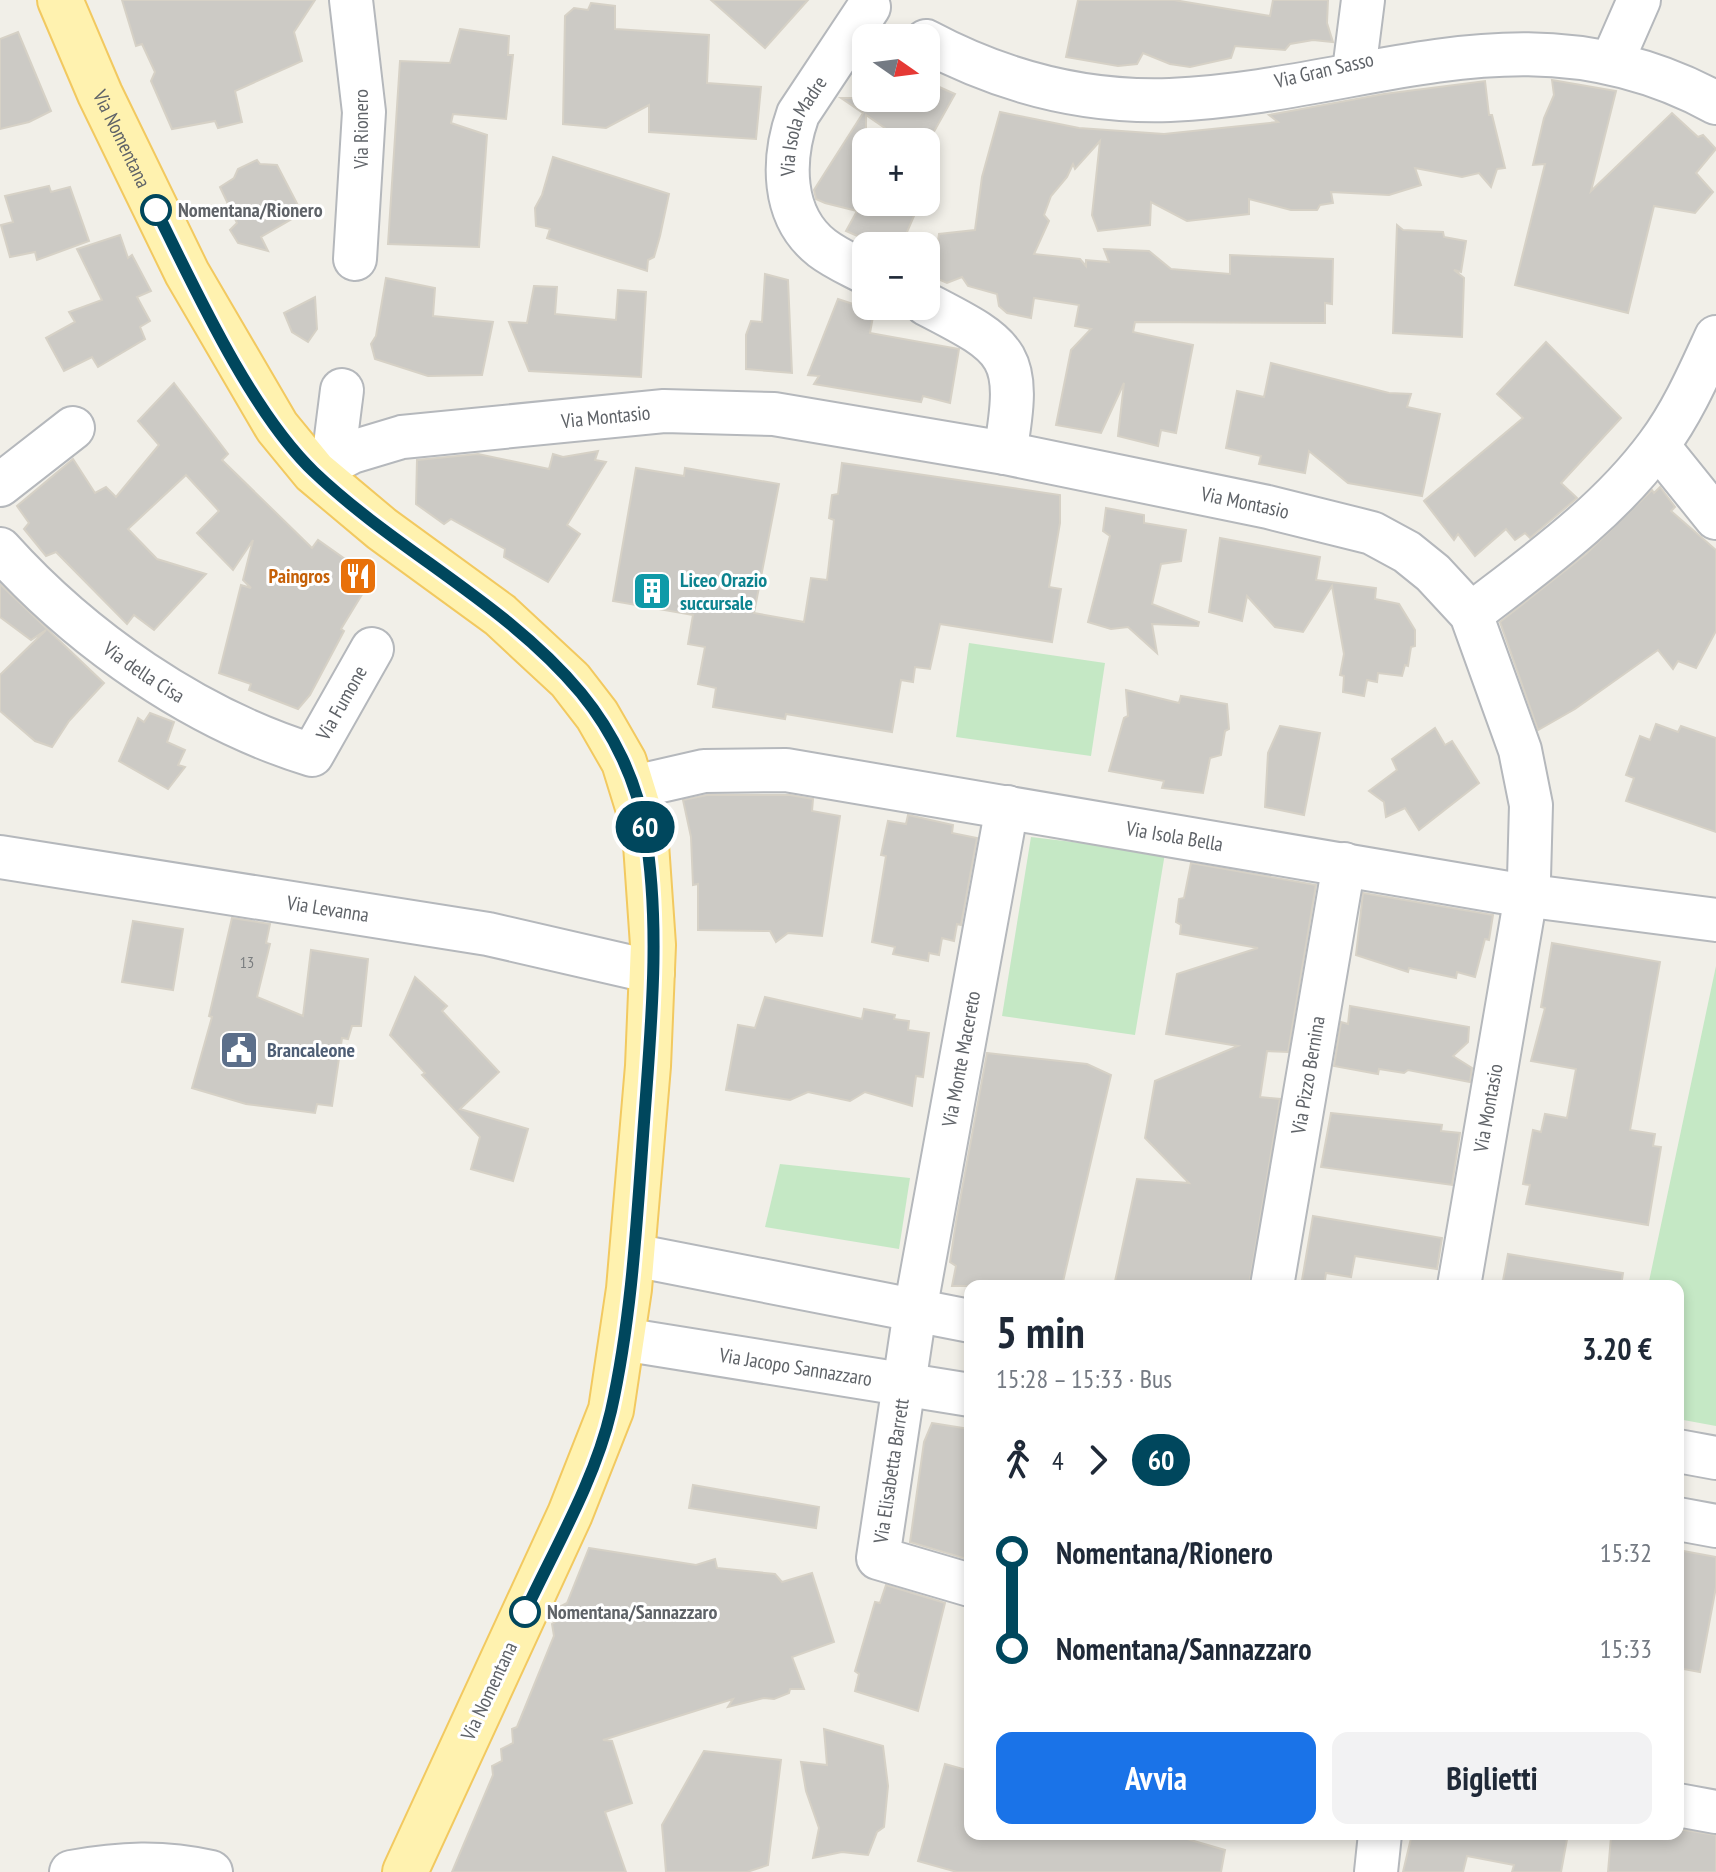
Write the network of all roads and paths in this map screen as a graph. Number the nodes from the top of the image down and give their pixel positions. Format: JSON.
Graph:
{"nodes":[{"id":1,"x":60,"y":0,"type":"edge"},
{"id":2,"x":351,"y":0,"type":"edge"},
{"id":3,"x":1363,"y":0,"type":"edge"},
{"id":4,"x":1639,"y":0,"type":"edge"},
{"id":5,"x":864,"y":4,"type":"edge"},
{"id":6,"x":898,"y":24,"type":"edge"},
{"id":7,"x":940,"y":46,"type":"edge"},
{"id":8,"x":1618,"y":48,"type":"junction"},
{"id":9,"x":1355,"y":63,"type":"junction"},
{"id":10,"x":1716,"y":103,"type":"edge"},
{"id":11,"x":355,"y":259,"type":"dead end"},
{"id":12,"x":852,"y":265,"type":"edge"},
{"id":13,"x":940,"y":311,"type":"edge"},
{"id":14,"x":1716,"y":337,"type":"edge"},
{"id":15,"x":342,"y":390,"type":"dead end"},
{"id":16,"x":73,"y":428,"type":"dead end"},
{"id":17,"x":1658,"y":446,"type":"junction"},
{"id":18,"x":1005,"y":453,"type":"junction"},
{"id":19,"x":324,"y":466,"type":"junction"},
{"id":20,"x":0,"y":485,"type":"edge"},
{"id":21,"x":1716,"y":518,"type":"edge"},
{"id":22,"x":0,"y":549,"type":"edge"},
{"id":23,"x":1471,"y":614,"type":"junction"},
{"id":24,"x":372,"y":649,"type":"dead end"},
{"id":25,"x":312,"y":755,"type":"joint"},
{"id":26,"x":634,"y":787,"type":"junction"},
{"id":27,"x":1007,"y":807,"type":"junction"},
{"id":28,"x":0,"y":857,"type":"edge"},
{"id":29,"x":1344,"y":864,"type":"junction"},
{"id":30,"x":1526,"y":896,"type":"junction"},
{"id":31,"x":1716,"y":920,"type":"edge"},
{"id":32,"x":653,"y":972,"type":"junction"},
{"id":33,"x":633,"y":1255,"type":"junction"},
{"id":34,"x":1273,"y":1280,"type":"edge"},
{"id":35,"x":1460,"y":1280,"type":"edge"},
{"id":36,"x":915,"y":1311,"type":"junction"},
{"id":37,"x":964,"y":1320,"type":"edge"},
{"id":38,"x":622,"y":1339,"type":"junction"},
{"id":39,"x":904,"y":1385,"type":"junction"},
{"id":40,"x":964,"y":1394,"type":"edge"},
{"id":41,"x":1684,"y":1452,"type":"edge"},
{"id":42,"x":1716,"y":1458,"type":"edge"},
{"id":43,"x":1684,"y":1520,"type":"edge"},
{"id":44,"x":1716,"y":1526,"type":"edge"},
{"id":45,"x":964,"y":1583,"type":"edge"},
{"id":46,"x":1684,"y":1806,"type":"edge"},
{"id":47,"x":1716,"y":1812,"type":"edge"},
{"id":48,"x":1379,"y":1840,"type":"edge"},
{"id":49,"x":71,"y":1872,"type":"edge"},
{"id":50,"x":211,"y":1872,"type":"edge"},
{"id":51,"x":405,"y":1872,"type":"edge"},
{"id":52,"x":1376,"y":1872,"type":"edge"}],
"edges":[{"from":1,"to":19,"type":"main road","name":"Via Nomentana"},
{"from":2,"to":11,"type":"street","name":"Via Rionero"},
{"from":3,"to":9,"type":"street"},
{"from":4,"to":8,"type":"street"},
{"from":5,"to":6,"type":"street","name":"Via Gran Sasso"},
{"from":5,"to":12,"type":"street","name":"Via Isola Madre"},
{"from":7,"to":9,"type":"street","name":"Via Gran Sasso"},
{"from":8,"to":9,"type":"street","name":"Via Gran Sasso"},
{"from":8,"to":10,"type":"street","name":"Via Gran Sasso"},
{"from":13,"to":18,"type":"street"},
{"from":14,"to":17,"type":"street"},
{"from":15,"to":19,"type":"street"},
{"from":16,"to":20,"type":"street"},
{"from":17,"to":21,"type":"street"},
{"from":17,"to":23,"type":"street"},
{"from":18,"to":19,"type":"street","name":"Via Montasio"},
{"from":18,"to":23,"type":"street","name":"Via Montasio"},
{"from":19,"to":26,"type":"main road","name":"Via Nomentana"},
{"from":22,"to":25,"type":"street","name":"Via della Cisa"},
{"from":23,"to":30,"type":"street","name":"Via Montasio"},
{"from":24,"to":25,"type":"street","name":"Via Fumone"},
{"from":26,"to":27,"type":"street","name":"Via Isola Bella"},
{"from":26,"to":32,"type":"main road","name":"Via Nomentana"},
{"from":27,"to":29,"type":"street","name":"Via Isola Bella"},
{"from":27,"to":36,"type":"street","name":"Via Monte Macereto"},
{"from":28,"to":32,"type":"street","name":"Via Levanna"},
{"from":29,"to":30,"type":"street","name":"Via Isola Bella"},
{"from":29,"to":34,"type":"street","name":"Via Pizzo Bernina"},
{"from":30,"to":31,"type":"street","name":"Via Isola Bella"},
{"from":30,"to":35,"type":"street","name":"Via Montasio"},
{"from":32,"to":33,"type":"main road","name":"Via Nomentana"},
{"from":33,"to":36,"type":"street"},
{"from":33,"to":38,"type":"main road","name":"Via Nomentana"},
{"from":36,"to":37,"type":"street"},
{"from":36,"to":39,"type":"street","name":"Via Monte Macereto"},
{"from":38,"to":39,"type":"street","name":"Via Jacopo Sannazzaro"},
{"from":38,"to":51,"type":"main road","name":"Via Nomentana"},
{"from":39,"to":40,"type":"street","name":"Via Jacopo Sannazzaro"},
{"from":39,"to":45,"type":"street","name":"Via Elisabetta Barrett"},
{"from":41,"to":42,"type":"street"},
{"from":43,"to":44,"type":"street"},
{"from":46,"to":47,"type":"street"},
{"from":48,"to":52,"type":"street"},
{"from":49,"to":50,"type":"street"}]}
